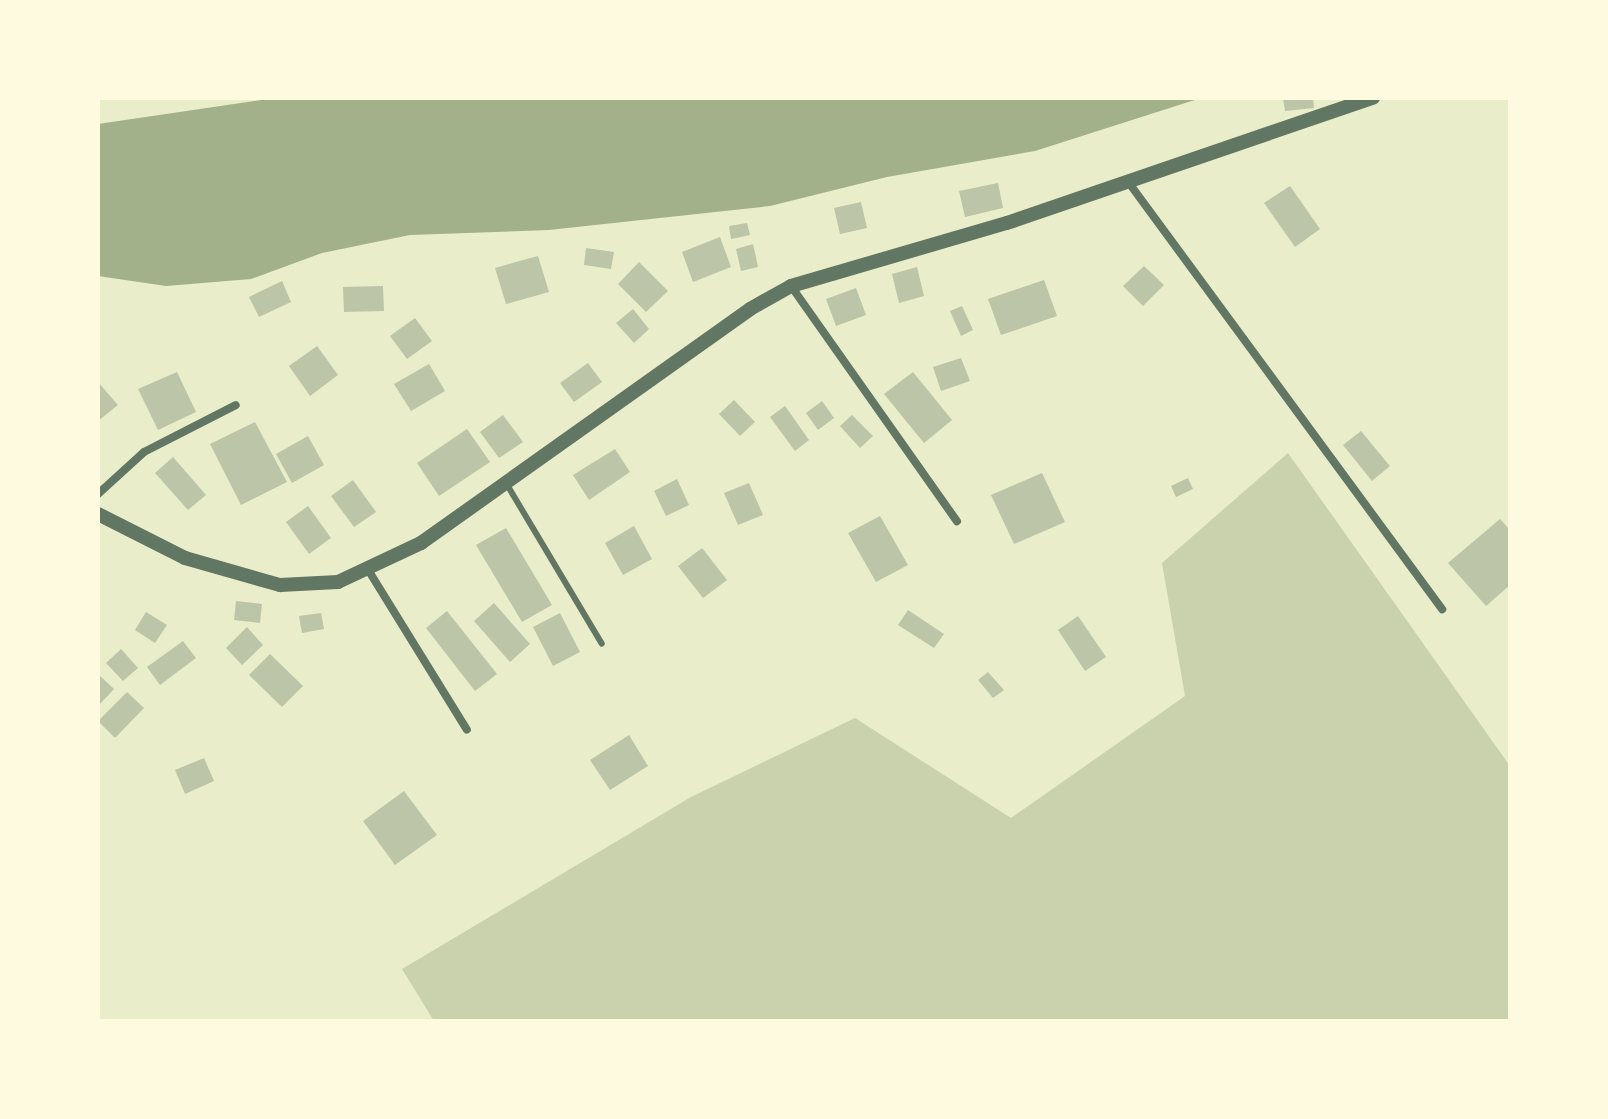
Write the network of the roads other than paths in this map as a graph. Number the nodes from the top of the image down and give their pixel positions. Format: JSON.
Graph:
{"nodes":[{"id":1,"x":1373,"y":98,"type":"edge"},
{"id":2,"x":1129,"y":183,"type":"junction"},
{"id":3,"x":791,"y":286,"type":"junction"},
{"id":4,"x":236,"y":405,"type":"dead end"},
{"id":5,"x":506,"y":483,"type":"junction"},
{"id":6,"x":98,"y":494,"type":"edge"},
{"id":7,"x":98,"y":514,"type":"edge"},
{"id":8,"x":957,"y":521,"type":"dead end"},
{"id":9,"x":367,"y":568,"type":"junction"},
{"id":10,"x":1442,"y":609,"type":"dead end"},
{"id":11,"x":602,"y":644,"type":"dead end"},
{"id":12,"x":467,"y":730,"type":"dead end"}],
"edges":[{"from":1,"to":2,"type":"street"},
{"from":2,"to":3,"type":"street"},
{"from":2,"to":10,"type":"street"},
{"from":3,"to":5,"type":"street"},
{"from":3,"to":8,"type":"street"},
{"from":4,"to":6,"type":"street"},
{"from":5,"to":9,"type":"street"},
{"from":5,"to":11,"type":"lane"},
{"from":7,"to":9,"type":"street"},
{"from":9,"to":12,"type":"street"}]}
